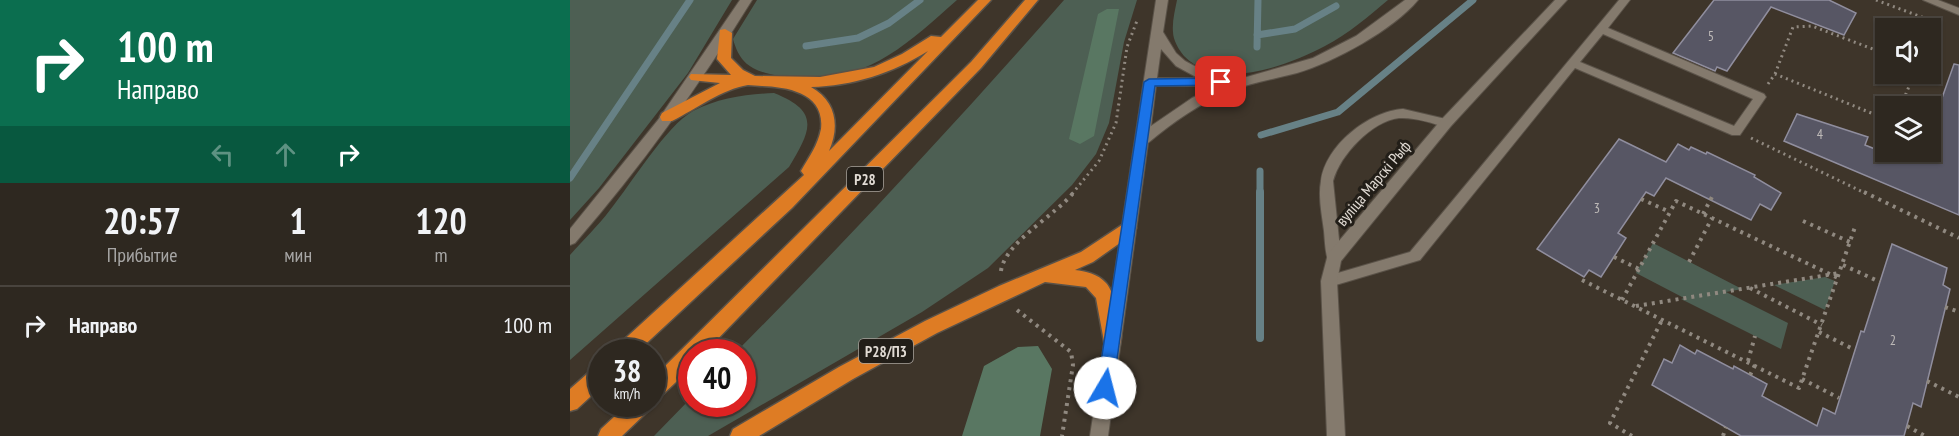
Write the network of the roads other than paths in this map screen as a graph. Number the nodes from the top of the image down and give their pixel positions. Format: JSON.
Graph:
{"nodes":[{"id":1,"x":746,"y":0,"type":"edge"},
{"id":2,"x":1032,"y":0,"type":"edge"},
{"id":3,"x":1162,"y":0,"type":"edge"},
{"id":4,"x":1412,"y":0,"type":"edge"},
{"id":5,"x":1561,"y":0,"type":"edge"},
{"id":6,"x":1625,"y":0,"type":"edge"},
{"id":7,"x":1928,"y":0,"type":"edge"},
{"id":8,"x":983,"y":3,"type":"edge"},
{"id":9,"x":1959,"y":12,"type":"edge"},
{"id":10,"x":1601,"y":29,"type":"junction"},
{"id":11,"x":1157,"y":31,"type":"junction"},
{"id":12,"x":725,"y":33,"type":"junction"},
{"id":13,"x":1573,"y":63,"type":"junction"},
{"id":14,"x":696,"y":77,"type":"junction"},
{"id":15,"x":754,"y":80,"type":"junction"},
{"id":16,"x":1149,"y":82,"type":"junction"},
{"id":17,"x":1245,"y":82,"type":"junction"},
{"id":18,"x":793,"y":83,"type":"junction"},
{"id":19,"x":667,"y":117,"type":"junction"},
{"id":20,"x":1446,"y":123,"type":"junction"},
{"id":21,"x":1141,"y":141,"type":"junction"},
{"id":22,"x":786,"y":204,"type":"junction"},
{"id":23,"x":1128,"y":228,"type":"junction"},
{"id":24,"x":570,"y":239,"type":"edge"},
{"id":25,"x":1334,"y":259,"type":"junction"},
{"id":26,"x":1038,"y":277,"type":"junction"},
{"id":27,"x":1329,"y":281,"type":"junction"},
{"id":28,"x":638,"y":339,"type":"edge"},
{"id":29,"x":706,"y":339,"type":"edge"},
{"id":30,"x":1112,"y":341,"type":"junction"},
{"id":31,"x":678,"y":367,"type":"edge"},
{"id":32,"x":666,"y":378,"type":"edge"},
{"id":33,"x":588,"y":386,"type":"edge"},
{"id":34,"x":570,"y":402,"type":"edge"},
{"id":35,"x":628,"y":417,"type":"edge"},
{"id":36,"x":608,"y":436,"type":"edge"},
{"id":37,"x":740,"y":436,"type":"edge"},
{"id":38,"x":1099,"y":436,"type":"edge"},
{"id":39,"x":1336,"y":436,"type":"edge"}],
"edges":[{"from":1,"to":12,"type":"street"},
{"from":2,"to":29,"type":"highway","number":"Р28"},
{"from":3,"to":11,"type":"street","number":"Р28/П3"},
{"from":4,"to":17,"type":"street"},
{"from":5,"to":20,"type":"street","name":"вуліца Марскі Рыф"},
{"from":6,"to":10,"type":"lane"},
{"from":7,"to":9,"type":"lane"},
{"from":8,"to":18,"type":"highway"},
{"from":8,"to":22,"type":"highway","number":"Р28"},
{"from":10,"to":13,"type":"lane"},
{"from":10,"to":13,"type":"lane"},
{"from":11,"to":16,"type":"street","number":"Р28/П3"},
{"from":11,"to":17,"type":"street"},
{"from":12,"to":14,"type":"street"},
{"from":12,"to":15,"type":"highway"},
{"from":13,"to":27,"type":"lane"},
{"from":14,"to":15,"type":"highway"},
{"from":14,"to":19,"type":"street"},
{"from":15,"to":18,"type":"highway"},
{"from":15,"to":19,"type":"highway"},
{"from":16,"to":17,"type":"street"},
{"from":16,"to":21,"type":"street","number":"Р28/П3"},
{"from":17,"to":21,"type":"street"},
{"from":18,"to":22,"type":"highway"},
{"from":19,"to":24,"type":"street"},
{"from":20,"to":25,"type":"street","name":"вуліца Марскі Рыф"},
{"from":20,"to":25,"type":"lane"},
{"from":21,"to":23,"type":"street","number":"Р28/П3"},
{"from":22,"to":28,"type":"highway","number":"Р28"},
{"from":23,"to":26,"type":"highway","number":"Р28/П3"},
{"from":23,"to":30,"type":"street","number":"Р28/П3"},
{"from":25,"to":27,"type":"street","name":"вуліца Марскі Рыф"},
{"from":26,"to":30,"type":"highway","number":"Р28/П3"},
{"from":26,"to":37,"type":"highway","number":"Р28/П3"},
{"from":27,"to":39,"type":"street","name":"вуліца Марскі Рыф"},
{"from":30,"to":38,"type":"street","number":"Р28/П3"},
{"from":31,"to":32,"type":"highway","number":"Р28"},
{"from":33,"to":34,"type":"highway"},
{"from":35,"to":36,"type":"highway"}]}
